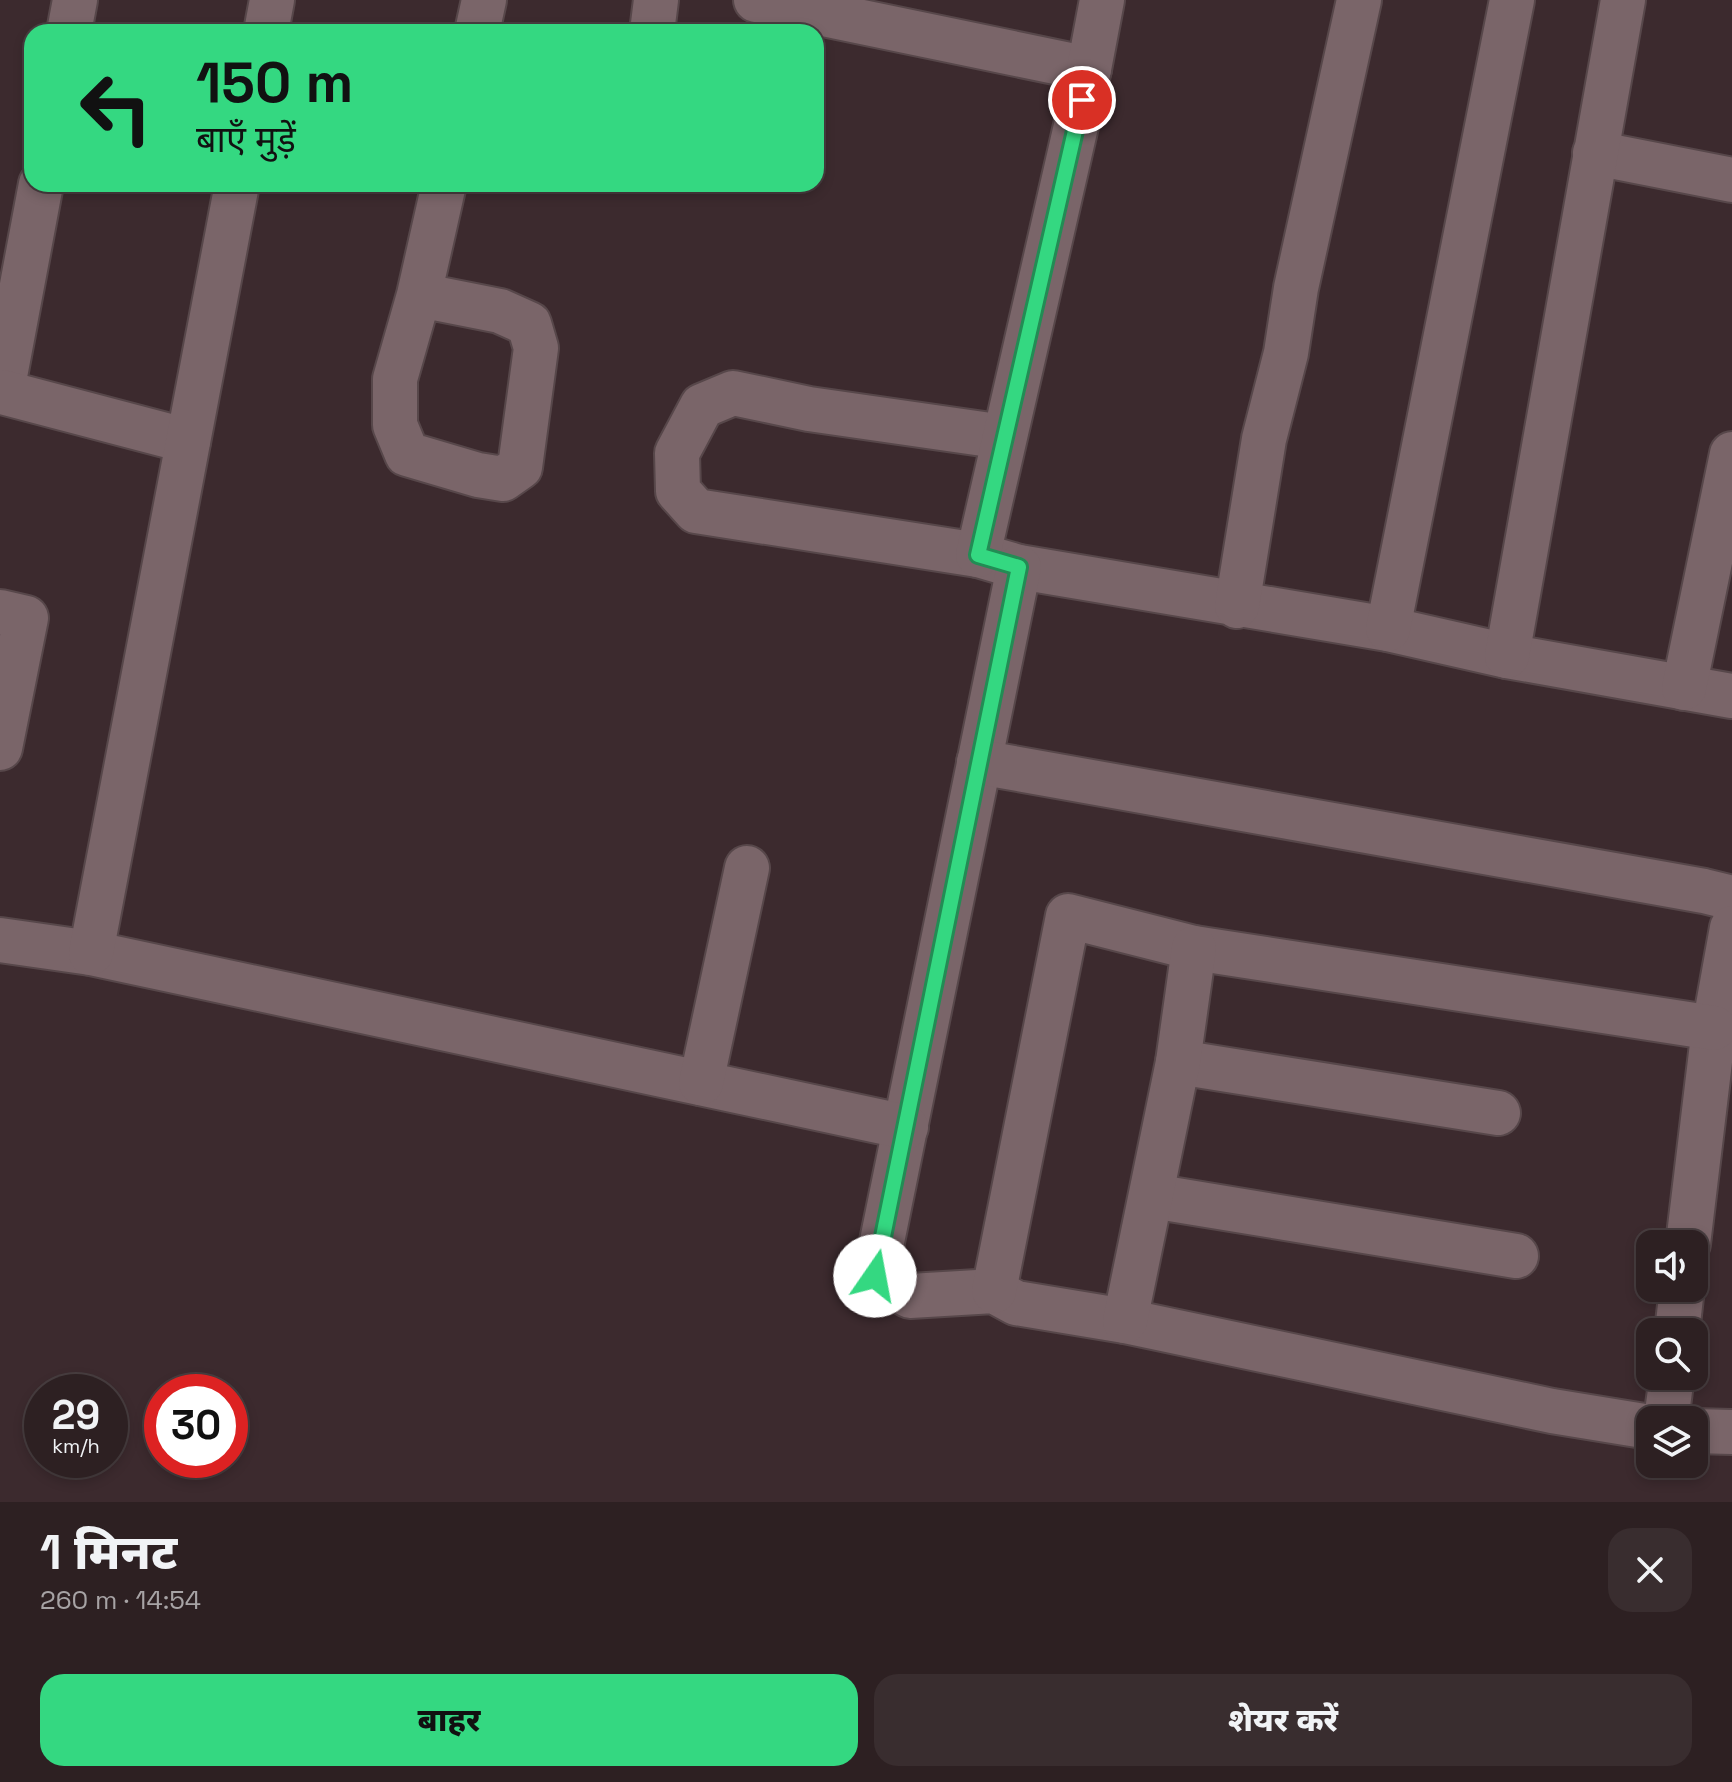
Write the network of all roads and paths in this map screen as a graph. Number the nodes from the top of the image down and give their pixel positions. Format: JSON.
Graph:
{"nodes":[{"id":1,"x":272,"y":0,"type":"edge"},
{"id":2,"x":484,"y":0,"type":"edge"},
{"id":3,"x":656,"y":0,"type":"edge"},
{"id":4,"x":1102,"y":0,"type":"edge"},
{"id":5,"x":1359,"y":0,"type":"edge"},
{"id":6,"x":1512,"y":0,"type":"edge"},
{"id":7,"x":1623,"y":0,"type":"edge"},
{"id":8,"x":784,"y":3,"type":"edge"},
{"id":9,"x":268,"y":24,"type":"edge"},
{"id":10,"x":479,"y":24,"type":"edge"},
{"id":11,"x":653,"y":24,"type":"edge"},
{"id":12,"x":1089,"y":69,"type":"junction"},
{"id":13,"x":1595,"y":153,"type":"junction"},
{"id":14,"x":1732,"y":180,"type":"edge"},
{"id":15,"x":39,"y":192,"type":"edge"},
{"id":16,"x":235,"y":192,"type":"edge"},
{"id":17,"x":442,"y":192,"type":"edge"},
{"id":18,"x":419,"y":295,"type":"dead end"},
{"id":19,"x":1,"y":392,"type":"edge"},
{"id":20,"x":1004,"y":437,"type":"junction"},
{"id":21,"x":188,"y":441,"type":"junction"},
{"id":22,"x":1732,"y":454,"type":"edge"},
{"id":23,"x":998,"y":561,"type":"junction"},
{"id":24,"x":1237,"y":606,"type":"junction"},
{"id":25,"x":0,"y":612,"type":"edge"},
{"id":26,"x":1388,"y":629,"type":"junction"},
{"id":27,"x":1507,"y":656,"type":"junction"},
{"id":28,"x":1684,"y":688,"type":"junction"},
{"id":29,"x":1732,"y":696,"type":"edge"},
{"id":30,"x":0,"y":748,"type":"edge"},
{"id":31,"x":979,"y":762,"type":"junction"},
{"id":32,"x":747,"y":868,"type":"dead end"},
{"id":33,"x":1732,"y":898,"type":"edge"},
{"id":34,"x":1732,"y":928,"type":"edge"},
{"id":35,"x":0,"y":940,"type":"edge"},
{"id":36,"x":1194,"y":948,"type":"junction"},
{"id":37,"x":91,"y":953,"type":"junction"},
{"id":38,"x":1714,"y":1028,"type":"junction"},
{"id":39,"x":1178,"y":1062,"type":"junction"},
{"id":40,"x":701,"y":1083,"type":"junction"},
{"id":41,"x":1498,"y":1113,"type":"dead end"},
{"id":42,"x":906,"y":1127,"type":"junction"},
{"id":43,"x":1715,"y":1163,"type":"edge"},
{"id":44,"x":1152,"y":1196,"type":"junction"},
{"id":45,"x":1693,"y":1230,"type":"edge"},
{"id":46,"x":1516,"y":1256,"type":"dead end"},
{"id":47,"x":994,"y":1291,"type":"junction"},
{"id":48,"x":1125,"y":1321,"type":"junction"},
{"id":49,"x":1636,"y":1425,"type":"edge"},
{"id":50,"x":1708,"y":1431,"type":"edge"},
{"id":51,"x":1732,"y":1432,"type":"edge"}],
"edges":[{"from":1,"to":9,"type":"street"},
{"from":2,"to":10,"type":"street"},
{"from":3,"to":11,"type":"street"},
{"from":4,"to":12,"type":"street"},
{"from":5,"to":24,"type":"street"},
{"from":6,"to":26,"type":"street"},
{"from":7,"to":13,"type":"street"},
{"from":8,"to":12,"type":"street"},
{"from":12,"to":20,"type":"street"},
{"from":13,"to":14,"type":"street"},
{"from":13,"to":27,"type":"street"},
{"from":15,"to":19,"type":"street"},
{"from":16,"to":21,"type":"street"},
{"from":17,"to":18,"type":"street"},
{"from":19,"to":21,"type":"street"},
{"from":20,"to":23,"type":"street"},
{"from":20,"to":23,"type":"street"},
{"from":21,"to":37,"type":"street"},
{"from":22,"to":28,"type":"street"},
{"from":23,"to":24,"type":"street"},
{"from":23,"to":31,"type":"street"},
{"from":24,"to":26,"type":"street"},
{"from":25,"to":30,"type":"street"},
{"from":26,"to":27,"type":"street"},
{"from":27,"to":28,"type":"street"},
{"from":28,"to":29,"type":"street"},
{"from":31,"to":33,"type":"street"},
{"from":31,"to":42,"type":"street"},
{"from":32,"to":40,"type":"street"},
{"from":34,"to":38,"type":"street"},
{"from":35,"to":37,"type":"street"},
{"from":36,"to":38,"type":"street"},
{"from":36,"to":39,"type":"street"},
{"from":36,"to":47,"type":"street"},
{"from":37,"to":40,"type":"street"},
{"from":38,"to":43,"type":"street"},
{"from":39,"to":41,"type":"street"},
{"from":39,"to":44,"type":"street"},
{"from":40,"to":42,"type":"street"},
{"from":42,"to":47,"type":"street"},
{"from":43,"to":45,"type":"street"},
{"from":44,"to":46,"type":"street"},
{"from":44,"to":48,"type":"street"},
{"from":47,"to":48,"type":"street"},
{"from":48,"to":49,"type":"street"},
{"from":50,"to":51,"type":"street"}]}
